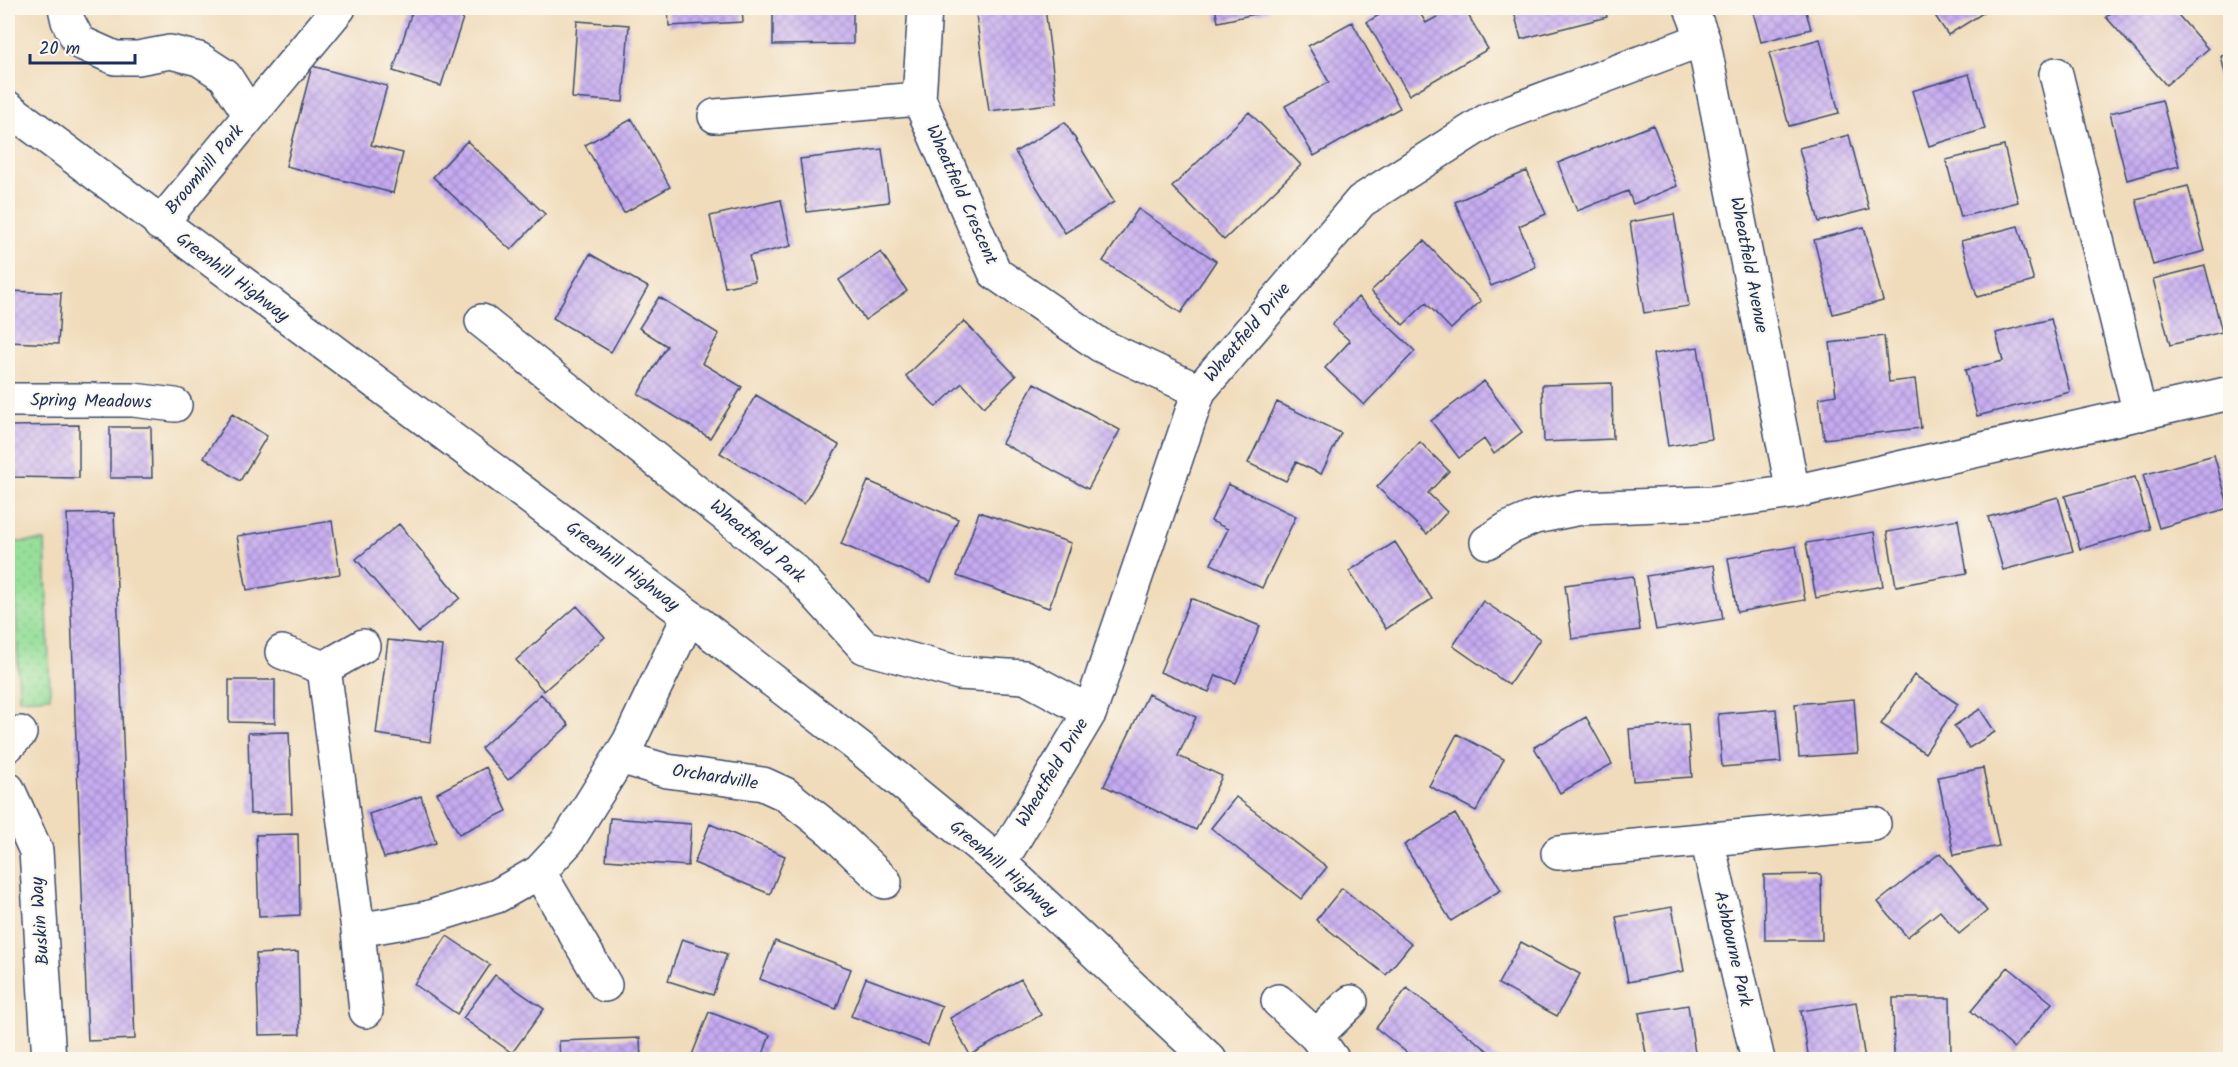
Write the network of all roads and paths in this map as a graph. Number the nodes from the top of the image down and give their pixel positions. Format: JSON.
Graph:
{"nodes":[{"id":1,"x":65,"y":8,"type":"edge"},
{"id":2,"x":339,"y":8,"type":"edge"},
{"id":3,"x":925,"y":8,"type":"edge"},
{"id":4,"x":1691,"y":8,"type":"edge"},
{"id":5,"x":1703,"y":39,"type":"junction"},
{"id":6,"x":2056,"y":74,"type":"dead end"},
{"id":7,"x":919,"y":99,"type":"junction"},
{"id":8,"x":8,"y":108,"type":"edge"},
{"id":9,"x":250,"y":115,"type":"junction"},
{"id":10,"x":715,"y":116,"type":"dead end"},
{"id":11,"x":160,"y":224,"type":"junction"},
{"id":12,"x":482,"y":321,"type":"dead end"},
{"id":13,"x":1199,"y":391,"type":"junction"},
{"id":14,"x":2230,"y":393,"type":"edge"},
{"id":15,"x":8,"y":400,"type":"edge"},
{"id":16,"x":175,"y":405,"type":"dead end"},
{"id":17,"x":2140,"y":414,"type":"junction"},
{"id":18,"x":1793,"y":492,"type":"junction"},
{"id":19,"x":1487,"y":542,"type":"dead end"},
{"id":20,"x":688,"y":616,"type":"junction"},
{"id":21,"x":363,"y":646,"type":"dead end"},
{"id":22,"x":282,"y":652,"type":"dead end"},
{"id":23,"x":324,"y":668,"type":"junction"},
{"id":24,"x":1090,"y":712,"type":"junction"},
{"id":25,"x":620,"y":757,"type":"junction"},
{"id":26,"x":8,"y":789,"type":"edge"},
{"id":27,"x":1874,"y":824,"type":"dead end"},
{"id":28,"x":1707,"y":839,"type":"junction"},
{"id":29,"x":1558,"y":853,"type":"dead end"},
{"id":30,"x":1000,"y":862,"type":"junction"},
{"id":31,"x":539,"y":872,"type":"junction"},
{"id":32,"x":885,"y":882,"type":"dead end"},
{"id":33,"x":358,"y":930,"type":"junction"},
{"id":34,"x":605,"y":985,"type":"dead end"},
{"id":35,"x":1278,"y":1001,"type":"dead end"},
{"id":36,"x":1351,"y":1002,"type":"dead end"},
{"id":37,"x":366,"y":1011,"type":"dead end"},
{"id":38,"x":1325,"y":1048,"type":"edge"},
{"id":39,"x":49,"y":1059,"type":"edge"},
{"id":40,"x":1210,"y":1059,"type":"edge"},
{"id":41,"x":1758,"y":1059,"type":"edge"}],
"edges":[{"from":1,"to":9,"type":"street","name":"Broomhill Park"},
{"from":2,"to":9,"type":"street","name":"Broomhill Park"},
{"from":3,"to":7,"type":"street","name":"Wheatfield Crescent"},
{"from":4,"to":5,"type":"street","name":"Wheatfield Avenue"},
{"from":5,"to":13,"type":"street","name":"Wheatfield Drive"},
{"from":5,"to":18,"type":"street","name":"Wheatfield Avenue"},
{"from":6,"to":17,"type":"street"},
{"from":7,"to":10,"type":"street"},
{"from":7,"to":13,"type":"street","name":"Wheatfield Crescent"},
{"from":8,"to":11,"type":"street","name":"Greenhill Highway"},
{"from":9,"to":11,"type":"street","name":"Broomhill Park"},
{"from":11,"to":20,"type":"street","name":"Greenhill Highway"},
{"from":12,"to":24,"type":"street","name":"Wheatfield Park"},
{"from":13,"to":24,"type":"street","name":"Wheatfield Drive"},
{"from":14,"to":17,"type":"street"},
{"from":15,"to":16,"type":"street","name":"Spring Meadows"},
{"from":17,"to":18,"type":"street"},
{"from":18,"to":19,"type":"street"},
{"from":20,"to":25,"type":"street"},
{"from":20,"to":30,"type":"street","name":"Greenhill Highway"},
{"from":21,"to":23,"type":"street"},
{"from":22,"to":23,"type":"street"},
{"from":23,"to":33,"type":"street"},
{"from":24,"to":30,"type":"street","name":"Wheatfield Drive"},
{"from":25,"to":31,"type":"street"},
{"from":25,"to":32,"type":"street","name":"Orchardville"},
{"from":26,"to":39,"type":"street","name":"Buskin Way"},
{"from":27,"to":28,"type":"street"},
{"from":28,"to":29,"type":"street"},
{"from":28,"to":41,"type":"street","name":"Ashbourne Park"},
{"from":30,"to":40,"type":"street","name":"Greenhill Highway"},
{"from":31,"to":33,"type":"street"},
{"from":31,"to":34,"type":"street"},
{"from":33,"to":37,"type":"street"},
{"from":35,"to":38,"type":"street"},
{"from":36,"to":38,"type":"street"}]}
